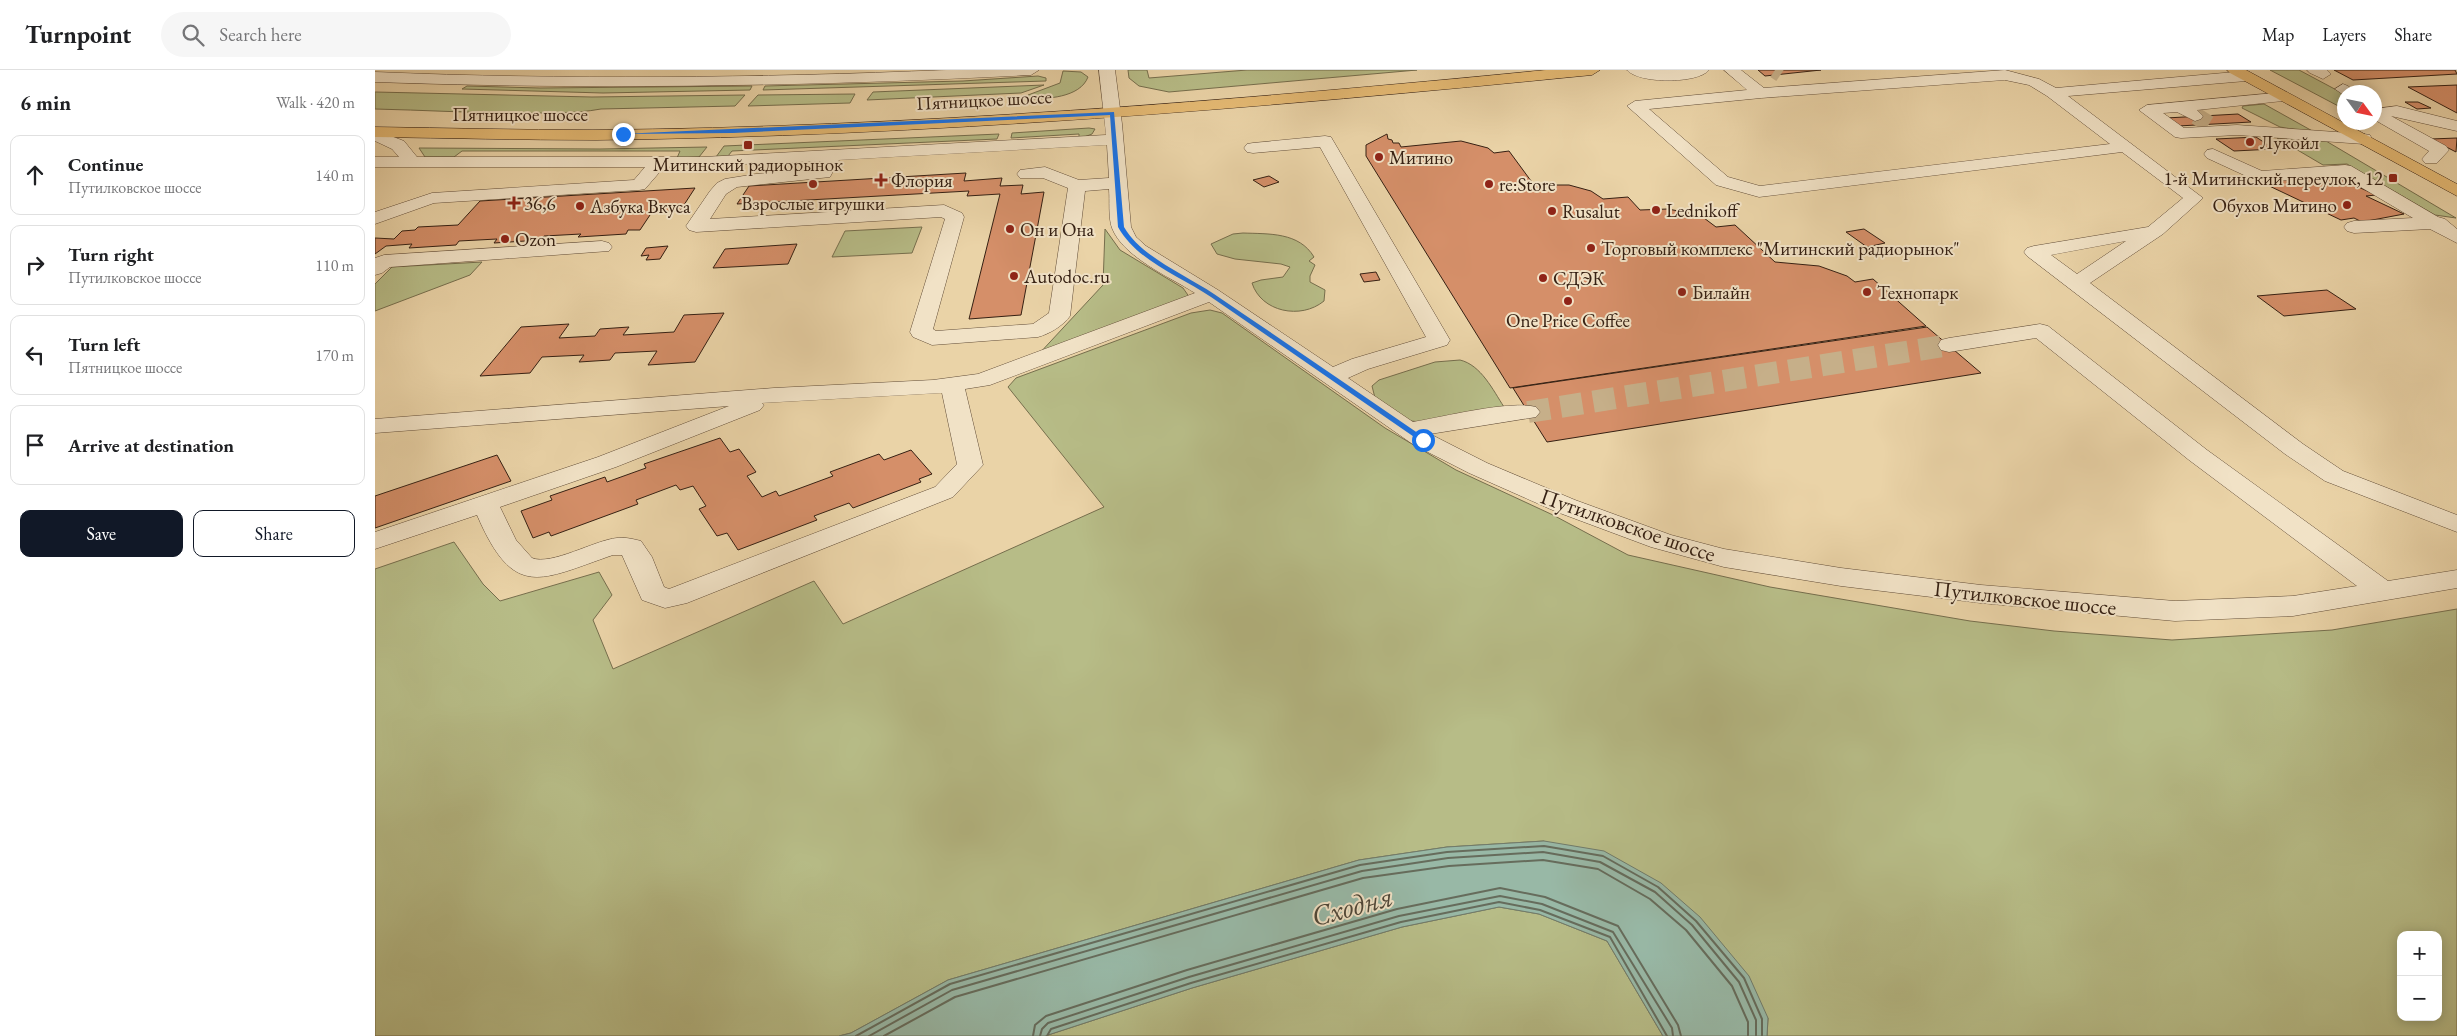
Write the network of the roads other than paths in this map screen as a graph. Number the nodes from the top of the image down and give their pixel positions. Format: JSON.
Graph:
{"nodes":[{"id":1,"x":514,"y":70,"type":"edge"},
{"id":2,"x":633,"y":70,"type":"edge"},
{"id":3,"x":1031,"y":70,"type":"edge"},
{"id":4,"x":1107,"y":70,"type":"edge"},
{"id":5,"x":1479,"y":70,"type":"edge"},
{"id":6,"x":1592,"y":70,"type":"edge"},
{"id":7,"x":1635,"y":70,"type":"edge"},
{"id":8,"x":1701,"y":70,"type":"edge"},
{"id":9,"x":1732,"y":70,"type":"edge"},
{"id":10,"x":1894,"y":70,"type":"edge"},
{"id":11,"x":1876,"y":71,"type":"edge"},
{"id":12,"x":2241,"y":73,"type":"edge"},
{"id":13,"x":375,"y":77,"type":"edge"},
{"id":14,"x":1806,"y":77,"type":"dead end"},
{"id":15,"x":494,"y":82,"type":"junction"},
{"id":16,"x":656,"y":83,"type":"junction"},
{"id":17,"x":1761,"y":93,"type":"junction"},
{"id":18,"x":2053,"y":93,"type":"junction"},
{"id":19,"x":2286,"y":97,"type":"junction"},
{"id":20,"x":1112,"y":107,"type":"junction"},
{"id":21,"x":2180,"y":107,"type":"junction"},
{"id":22,"x":2382,"y":112,"type":"edge"},
{"id":23,"x":2382,"y":117,"type":"edge"},
{"id":24,"x":375,"y":118,"type":"edge"},
{"id":25,"x":2208,"y":124,"type":"junction"},
{"id":26,"x":2457,"y":126,"type":"edge"},
{"id":27,"x":375,"y":134,"type":"edge"},
{"id":28,"x":2364,"y":139,"type":"junction"},
{"id":29,"x":1114,"y":140,"type":"junction"},
{"id":30,"x":2125,"y":147,"type":"junction"},
{"id":31,"x":1253,"y":148,"type":"dead end"},
{"id":32,"x":2213,"y":154,"type":"tunnel mouth"},
{"id":33,"x":832,"y":156,"type":"junction"},
{"id":34,"x":2457,"y":158,"type":"edge"},
{"id":35,"x":2431,"y":159,"type":"junction"},
{"id":36,"x":2402,"y":160,"type":"junction"},
{"id":37,"x":375,"y":162,"type":"edge"},
{"id":38,"x":413,"y":163,"type":"junction"},
{"id":39,"x":658,"y":163,"type":"junction"},
{"id":40,"x":1026,"y":174,"type":"dead end"},
{"id":41,"x":1118,"y":183,"type":"junction"},
{"id":42,"x":1077,"y":186,"type":"junction"},
{"id":43,"x":2457,"y":191,"type":"edge"},
{"id":44,"x":375,"y":218,"type":"edge"},
{"id":45,"x":2457,"y":222,"type":"edge"},
{"id":46,"x":2435,"y":223,"type":"junction"},
{"id":47,"x":2354,"y":227,"type":"dead end"},
{"id":48,"x":2156,"y":230,"type":"junction"},
{"id":49,"x":2457,"y":237,"type":"edge"},
{"id":50,"x":602,"y":247,"type":"dead end"},
{"id":51,"x":375,"y":269,"type":"edge"},
{"id":52,"x":2077,"y":283,"type":"junction"},
{"id":53,"x":1211,"y":294,"type":"junction"},
{"id":54,"x":1949,"y":345,"type":"tunnel mouth"},
{"id":55,"x":1329,"y":377,"type":"junction"},
{"id":56,"x":952,"y":385,"type":"junction"},
{"id":57,"x":774,"y":395,"type":"junction"},
{"id":58,"x":1528,"y":412,"type":"tunnel mouth"},
{"id":59,"x":375,"y":426,"type":"edge"},
{"id":60,"x":1408,"y":430,"type":"junction"},
{"id":61,"x":485,"y":503,"type":"junction"},
{"id":62,"x":2457,"y":524,"type":"edge"},
{"id":63,"x":375,"y":541,"type":"edge"},
{"id":64,"x":2457,"y":579,"type":"edge"},
{"id":65,"x":2381,"y":590,"type":"junction"}],
"edges":[{"from":1,"to":15,"type":"street"},
{"from":2,"to":16,"type":"street"},
{"from":3,"to":16,"type":"street"},
{"from":4,"to":20,"type":"street","name":"Путилковское шоссе"},
{"from":5,"to":20,"type":"main road","name":"Пятницкое шоссе"},
{"from":6,"to":20,"type":"main road","name":"Пятницкое шоссе"},
{"from":7,"to":8,"type":"street"},
{"from":9,"to":17,"type":"street"},
{"from":10,"to":11,"type":"street"},
{"from":11,"to":14,"type":"street"},
{"from":12,"to":18,"type":"street"},
{"from":12,"to":19,"type":"main road"},
{"from":13,"to":15,"type":"street"},
{"from":15,"to":16,"type":"street"},
{"from":17,"to":18,"type":"street"},
{"from":17,"to":30,"type":"street"},
{"from":18,"to":30,"type":"street"},
{"from":19,"to":21,"type":"street"},
{"from":19,"to":28,"type":"main road"},
{"from":20,"to":24,"type":"main road","name":"Пятницкое шоссе"},
{"from":20,"to":27,"type":"main road","name":"Пятницкое шоссе"},
{"from":20,"to":29,"type":"street","name":"Путилковское шоссе"},
{"from":21,"to":25,"type":"street"},
{"from":21,"to":25,"type":"street"},
{"from":22,"to":26,"type":"street"},
{"from":23,"to":35,"type":"street"},
{"from":25,"to":28,"type":"street"},
{"from":27,"to":38,"type":"street"},
{"from":28,"to":36,"type":"main road"},
{"from":29,"to":33,"type":"street"},
{"from":29,"to":41,"type":"street","name":"Путилковское шоссе"},
{"from":30,"to":48,"type":"street"},
{"from":31,"to":55,"type":"street"},
{"from":32,"to":46,"type":"street"},
{"from":33,"to":39,"type":"street"},
{"from":33,"to":42,"type":"street"},
{"from":34,"to":35,"type":"street"},
{"from":35,"to":36,"type":"street"},
{"from":36,"to":43,"type":"main road"},
{"from":37,"to":38,"type":"street"},
{"from":38,"to":39,"type":"street"},
{"from":39,"to":44,"type":"street"},
{"from":40,"to":42,"type":"street"},
{"from":41,"to":42,"type":"street"},
{"from":41,"to":53,"type":"street","name":"Путилковское шоссе"},
{"from":45,"to":46,"type":"street"},
{"from":46,"to":47,"type":"street"},
{"from":46,"to":49,"type":"street"},
{"from":48,"to":52,"type":"street"},
{"from":48,"to":52,"type":"street"},
{"from":50,"to":51,"type":"street"},
{"from":52,"to":62,"type":"street"},
{"from":53,"to":55,"type":"street","name":"Путилковское шоссе"},
{"from":53,"to":56,"type":"street"},
{"from":54,"to":65,"type":"street"},
{"from":55,"to":60,"type":"street","name":"Путилковское шоссе"},
{"from":56,"to":57,"type":"street"},
{"from":56,"to":61,"type":"street"},
{"from":57,"to":59,"type":"street"},
{"from":57,"to":61,"type":"street"},
{"from":58,"to":60,"type":"street"},
{"from":60,"to":65,"type":"street","name":"Путилковское шоссе"},
{"from":61,"to":63,"type":"street"},
{"from":64,"to":65,"type":"street","name":"Путилковское шоссе"}]}
